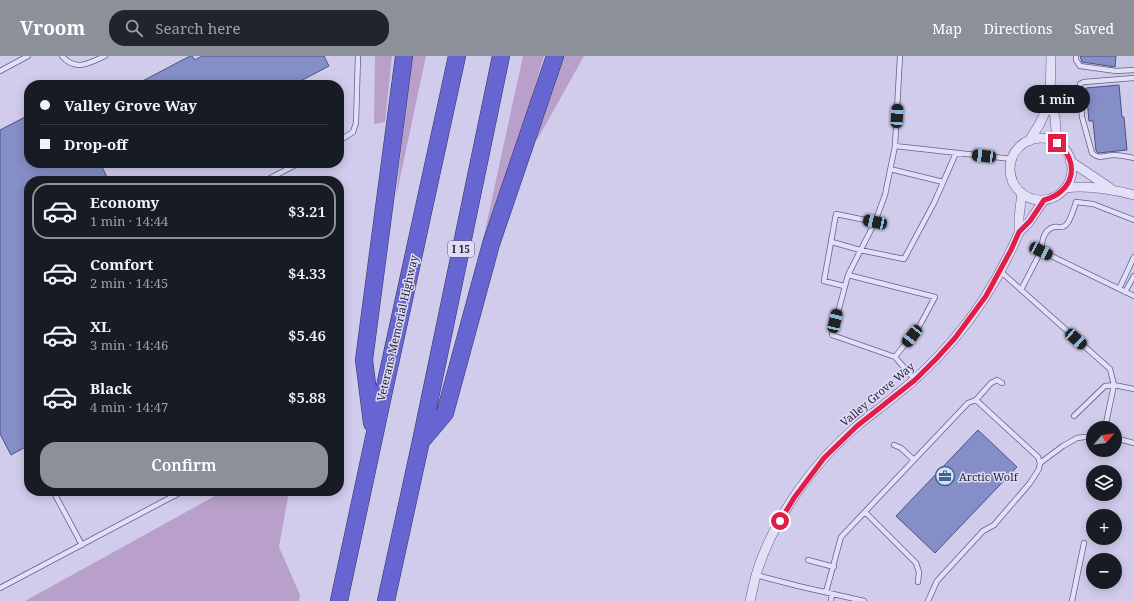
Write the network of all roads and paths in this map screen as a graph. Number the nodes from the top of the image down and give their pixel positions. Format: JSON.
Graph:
{"nodes":[{"id":1,"x":28,"y":56,"type":"edge"},
{"id":2,"x":62,"y":56,"type":"edge"},
{"id":3,"x":105,"y":56,"type":"edge"},
{"id":4,"x":358,"y":56,"type":"edge"},
{"id":5,"x":404,"y":56,"type":"edge"},
{"id":6,"x":456,"y":56,"type":"edge"},
{"id":7,"x":501,"y":56,"type":"edge"},
{"id":8,"x":555,"y":56,"type":"edge"},
{"id":9,"x":900,"y":56,"type":"edge"},
{"id":10,"x":1051,"y":56,"type":"edge"},
{"id":11,"x":1076,"y":56,"type":"edge"},
{"id":12,"x":1134,"y":70,"type":"edge"},
{"id":13,"x":0,"y":71,"type":"edge"},
{"id":14,"x":1134,"y":78,"type":"edge"},
{"id":15,"x":1050,"y":102,"type":"junction"},
{"id":16,"x":344,"y":138,"type":"edge"},
{"id":17,"x":1030,"y":141,"type":"junction"},
{"id":18,"x":1057,"y":143,"type":"junction"},
{"id":19,"x":895,"y":146,"type":"junction"},
{"id":20,"x":956,"y":153,"type":"junction"},
{"id":21,"x":1134,"y":158,"type":"edge"},
{"id":22,"x":1012,"y":159,"type":"junction"},
{"id":23,"x":1070,"y":161,"type":"junction"},
{"id":24,"x":289,"y":168,"type":"edge"},
{"id":25,"x":890,"y":169,"type":"junction"},
{"id":26,"x":274,"y":176,"type":"edge"},
{"id":27,"x":943,"y":182,"type":"junction"},
{"id":28,"x":1065,"y":188,"type":"junction"},
{"id":29,"x":1111,"y":189,"type":"junction"},
{"id":30,"x":1134,"y":195,"type":"edge"},
{"id":31,"x":1022,"y":198,"type":"junction"},
{"id":32,"x":1044,"y":200,"type":"junction"},
{"id":33,"x":1134,"y":220,"type":"edge"},
{"id":34,"x":875,"y":222,"type":"junction"},
{"id":35,"x":1019,"y":232,"type":"junction"},
{"id":36,"x":832,"y":242,"type":"junction"},
{"id":37,"x":860,"y":250,"type":"junction"},
{"id":38,"x":1041,"y":251,"type":"junction"},
{"id":39,"x":1134,"y":258,"type":"edge"},
{"id":40,"x":1000,"y":271,"type":"junction"},
{"id":41,"x":848,"y":274,"type":"junction"},
{"id":42,"x":1134,"y":276,"type":"edge"},
{"id":43,"x":844,"y":286,"type":"junction"},
{"id":44,"x":1119,"y":289,"type":"junction"},
{"id":45,"x":1021,"y":290,"type":"junction"},
{"id":46,"x":1125,"y":292,"type":"junction"},
{"id":47,"x":1134,"y":296,"type":"edge"},
{"id":48,"x":895,"y":357,"type":"junction"},
{"id":49,"x":915,"y":380,"type":"junction"},
{"id":50,"x":1002,"y":383,"type":"dead end"},
{"id":51,"x":1114,"y":385,"type":"junction"},
{"id":52,"x":1134,"y":389,"type":"edge"},
{"id":53,"x":976,"y":400,"type":"junction"},
{"id":54,"x":1074,"y":416,"type":"dead end"},
{"id":55,"x":1106,"y":421,"type":"edge"},
{"id":56,"x":373,"y":435,"type":"junction"},
{"id":57,"x":1086,"y":437,"type":"edge"},
{"id":58,"x":1122,"y":440,"type":"edge"},
{"id":59,"x":421,"y":441,"type":"junction"},
{"id":60,"x":1134,"y":444,"type":"edge"},
{"id":61,"x":894,"y":446,"type":"dead end"},
{"id":62,"x":914,"y":460,"type":"junction"},
{"id":63,"x":1040,"y":463,"type":"junction"},
{"id":64,"x":55,"y":496,"type":"edge"},
{"id":65,"x":174,"y":496,"type":"edge"},
{"id":66,"x":865,"y":512,"type":"junction"},
{"id":67,"x":1084,"y":543,"type":"dead end"},
{"id":68,"x":82,"y":545,"type":"junction"},
{"id":69,"x":808,"y":560,"type":"dead end"},
{"id":70,"x":834,"y":567,"type":"junction"},
{"id":71,"x":756,"y":575,"type":"junction"},
{"id":72,"x":918,"y":582,"type":"dead end"},
{"id":73,"x":0,"y":588,"type":"edge"},
{"id":74,"x":826,"y":592,"type":"junction"},
{"id":75,"x":832,"y":594,"type":"junction"},
{"id":76,"x":339,"y":601,"type":"edge"},
{"id":77,"x":386,"y":601,"type":"edge"},
{"id":78,"x":750,"y":601,"type":"edge"},
{"id":79,"x":831,"y":601,"type":"edge"},
{"id":80,"x":864,"y":601,"type":"edge"},
{"id":81,"x":928,"y":601,"type":"edge"},
{"id":82,"x":1072,"y":601,"type":"edge"}],
"edges":[{"from":1,"to":13,"type":"lane"},
{"from":2,"to":3,"type":"lane"},
{"from":4,"to":16,"type":"lane"},
{"from":5,"to":56,"type":"highway"},
{"from":6,"to":56,"type":"highway","name":"Veterans Memorial Highway"},
{"from":7,"to":59,"type":"highway","number":"I 15"},
{"from":8,"to":59,"type":"highway"},
{"from":9,"to":19,"type":"lane"},
{"from":10,"to":15,"type":"street"},
{"from":11,"to":12,"type":"lane"},
{"from":14,"to":21,"type":"lane"},
{"from":15,"to":17,"type":"street"},
{"from":15,"to":18,"type":"street"},
{"from":17,"to":18,"type":"street"},
{"from":17,"to":22,"type":"street"},
{"from":18,"to":23,"type":"street"},
{"from":19,"to":20,"type":"lane"},
{"from":19,"to":25,"type":"lane"},
{"from":20,"to":22,"type":"lane"},
{"from":20,"to":27,"type":"lane"},
{"from":22,"to":31,"type":"street"},
{"from":23,"to":28,"type":"street"},
{"from":23,"to":29,"type":"street"},
{"from":24,"to":26,"type":"lane"},
{"from":25,"to":27,"type":"lane"},
{"from":25,"to":34,"type":"lane"},
{"from":27,"to":37,"type":"lane"},
{"from":28,"to":29,"type":"street"},
{"from":28,"to":32,"type":"street"},
{"from":29,"to":30,"type":"street"},
{"from":31,"to":32,"type":"street"},
{"from":31,"to":35,"type":"street","name":"Valley Grove Way"},
{"from":32,"to":35,"type":"street","name":"Valley Grove Way"},
{"from":33,"to":38,"type":"lane"},
{"from":34,"to":36,"type":"lane"},
{"from":34,"to":37,"type":"lane"},
{"from":35,"to":40,"type":"street","name":"Valley Grove Way"},
{"from":36,"to":37,"type":"lane"},
{"from":36,"to":43,"type":"lane"},
{"from":37,"to":41,"type":"lane"},
{"from":38,"to":44,"type":"lane"},
{"from":38,"to":45,"type":"lane"},
{"from":39,"to":44,"type":"lane"},
{"from":40,"to":45,"type":"lane"},
{"from":40,"to":49,"type":"street","name":"Valley Grove Way"},
{"from":41,"to":43,"type":"lane"},
{"from":41,"to":48,"type":"lane"},
{"from":42,"to":46,"type":"lane"},
{"from":43,"to":48,"type":"lane"},
{"from":44,"to":46,"type":"lane"},
{"from":45,"to":51,"type":"lane"},
{"from":46,"to":47,"type":"lane"},
{"from":48,"to":49,"type":"lane"},
{"from":49,"to":71,"type":"street","name":"Valley Grove Way"},
{"from":50,"to":53,"type":"lane"},
{"from":51,"to":52,"type":"lane"},
{"from":51,"to":54,"type":"lane"},
{"from":51,"to":55,"type":"lane"},
{"from":53,"to":62,"type":"lane"},
{"from":53,"to":63,"type":"lane"},
{"from":56,"to":76,"type":"highway","name":"Veterans Memorial Highway"},
{"from":57,"to":63,"type":"lane"},
{"from":58,"to":60,"type":"lane"},
{"from":59,"to":77,"type":"highway","number":"I 15"},
{"from":61,"to":62,"type":"lane"},
{"from":62,"to":66,"type":"lane"},
{"from":63,"to":81,"type":"lane"},
{"from":64,"to":68,"type":"lane"},
{"from":65,"to":68,"type":"lane"},
{"from":66,"to":70,"type":"lane"},
{"from":66,"to":72,"type":"lane"},
{"from":67,"to":82,"type":"lane"},
{"from":68,"to":73,"type":"lane"},
{"from":69,"to":70,"type":"lane"},
{"from":70,"to":74,"type":"lane"},
{"from":71,"to":74,"type":"lane"},
{"from":71,"to":78,"type":"street","name":"Valley Grove Way"},
{"from":74,"to":75,"type":"lane"},
{"from":75,"to":79,"type":"lane"},
{"from":75,"to":80,"type":"lane"}]}
